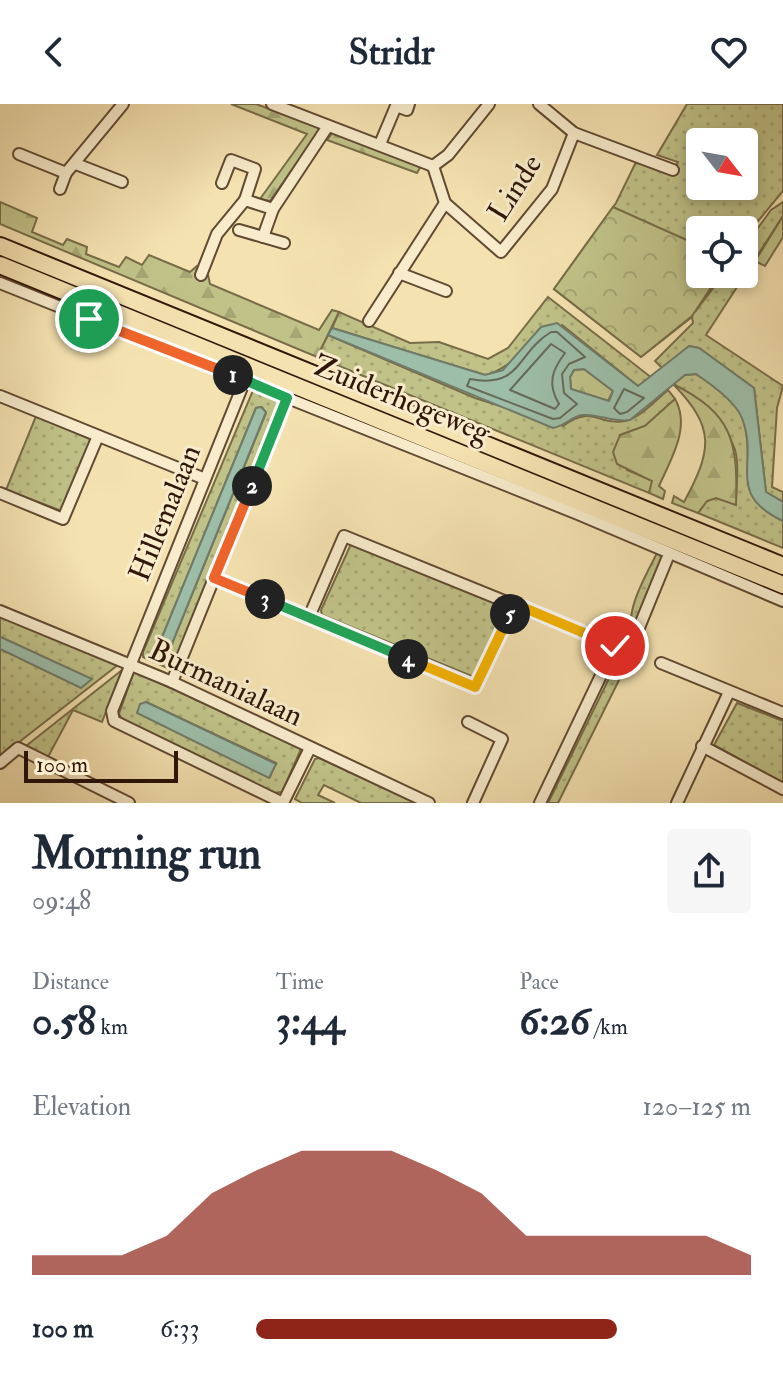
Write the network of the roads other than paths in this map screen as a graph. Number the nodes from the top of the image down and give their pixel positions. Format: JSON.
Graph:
{"nodes":[{"id":1,"x":123,"y":104,"type":"edge"},
{"id":2,"x":272,"y":104,"type":"edge"},
{"id":3,"x":409,"y":104,"type":"edge"},
{"id":4,"x":489,"y":104,"type":"edge"},
{"id":5,"x":539,"y":104,"type":"edge"},
{"id":6,"x":328,"y":126,"type":"junction"},
{"id":7,"x":574,"y":133,"type":"junction"},
{"id":8,"x":380,"y":144,"type":"junction"},
{"id":9,"x":19,"y":154,"type":"dead end"},
{"id":10,"x":76,"y":164,"type":"junction"},
{"id":11,"x":433,"y":166,"type":"junction"},
{"id":12,"x":673,"y":170,"type":"dead end"},
{"id":13,"x":66,"y":173,"type":"junction"},
{"id":14,"x":122,"y":182,"type":"dead end"},
{"id":15,"x":222,"y":183,"type":"dead end"},
{"id":16,"x":60,"y":189,"type":"dead end"},
{"id":17,"x":245,"y":200,"type":"junction"},
{"id":18,"x":445,"y":203,"type":"junction"},
{"id":19,"x":273,"y":209,"type":"junction"},
{"id":20,"x":239,"y":230,"type":"dead end"},
{"id":21,"x":263,"y":237,"type":"junction"},
{"id":22,"x":284,"y":243,"type":"dead end"},
{"id":23,"x":0,"y":246,"type":"edge"},
{"id":24,"x":0,"y":265,"type":"edge"},
{"id":25,"x":399,"y":273,"type":"junction"},
{"id":26,"x":201,"y":275,"type":"dead end"},
{"id":27,"x":0,"y":283,"type":"edge"},
{"id":28,"x":446,"y":291,"type":"dead end"},
{"id":29,"x":369,"y":321,"type":"dead end"},
{"id":30,"x":245,"y":380,"type":"junction"},
{"id":31,"x":0,"y":396,"type":"edge"},
{"id":32,"x":287,"y":398,"type":"junction"},
{"id":33,"x":98,"y":436,"type":"junction"},
{"id":34,"x":205,"y":479,"type":"junction"},
{"id":35,"x":0,"y":493,"type":"edge"},
{"id":36,"x":667,"y":559,"type":"dead end"},
{"id":37,"x":783,"y":566,"type":"edge"},
{"id":38,"x":214,"y":578,"type":"junction"},
{"id":39,"x":783,"y":585,"type":"edge"},
{"id":40,"x":783,"y":601,"type":"edge"},
{"id":41,"x":515,"y":604,"type":"junction"},
{"id":42,"x":0,"y":611,"type":"edge"},
{"id":43,"x":309,"y":617,"type":"junction"},
{"id":44,"x":615,"y":646,"type":"junction"},
{"id":45,"x":661,"y":663,"type":"dead end"},
{"id":46,"x":130,"y":665,"type":"junction"},
{"id":47,"x":172,"y":682,"type":"junction"},
{"id":48,"x":729,"y":692,"type":"junction"},
{"id":49,"x":783,"y":713,"type":"edge"},
{"id":50,"x":468,"y":722,"type":"dead end"},
{"id":51,"x":702,"y":746,"type":"junction"},
{"id":52,"x":310,"y":748,"type":"junction"},
{"id":53,"x":0,"y":763,"type":"edge"},
{"id":54,"x":783,"y":789,"type":"edge"},
{"id":55,"x":541,"y":800,"type":"edge"},
{"id":56,"x":129,"y":803,"type":"edge"},
{"id":57,"x":283,"y":803,"type":"edge"},
{"id":58,"x":429,"y":803,"type":"edge"},
{"id":59,"x":473,"y":803,"type":"edge"},
{"id":60,"x":677,"y":803,"type":"edge"}],
"edges":[{"from":1,"to":10,"type":"street"},
{"from":2,"to":6,"type":"street"},
{"from":3,"to":8,"type":"street"},
{"from":4,"to":11,"type":"street"},
{"from":5,"to":7,"type":"street","name":"Linde"},
{"from":6,"to":8,"type":"street"},
{"from":6,"to":19,"type":"street"},
{"from":7,"to":12,"type":"street","name":"Linde"},
{"from":7,"to":18,"type":"street","name":"Linde"},
{"from":8,"to":11,"type":"street"},
{"from":9,"to":13,"type":"street"},
{"from":10,"to":13,"type":"street"},
{"from":10,"to":14,"type":"street"},
{"from":11,"to":18,"type":"street","name":"Linde"},
{"from":13,"to":16,"type":"street"},
{"from":15,"to":17,"type":"street"},
{"from":17,"to":19,"type":"street"},
{"from":17,"to":26,"type":"street"},
{"from":18,"to":25,"type":"street"},
{"from":19,"to":21,"type":"street"},
{"from":20,"to":21,"type":"street"},
{"from":21,"to":22,"type":"street"},
{"from":23,"to":37,"type":"main road","name":"Zuiderhogeweg"},
{"from":24,"to":39,"type":"main road","name":"Zuiderhogeweg"},
{"from":25,"to":28,"type":"street"},
{"from":25,"to":29,"type":"street"},
{"from":27,"to":30,"type":"street","name":"Zuiderhogeweg"},
{"from":30,"to":32,"type":"street","name":"Zuiderhogeweg"},
{"from":30,"to":34,"type":"street","name":"Hillemalaan"},
{"from":31,"to":33,"type":"street"},
{"from":32,"to":38,"type":"street"},
{"from":32,"to":40,"type":"street","name":"Zuiderhogeweg"},
{"from":33,"to":34,"type":"street"},
{"from":33,"to":35,"type":"street"},
{"from":34,"to":46,"type":"street","name":"Hillemalaan"},
{"from":36,"to":44,"type":"street"},
{"from":38,"to":43,"type":"street"},
{"from":38,"to":47,"type":"street"},
{"from":41,"to":43,"type":"street"},
{"from":41,"to":43,"type":"street"},
{"from":41,"to":44,"type":"street"},
{"from":42,"to":46,"type":"street","name":"Burmanialaan"},
{"from":44,"to":55,"type":"street"},
{"from":45,"to":48,"type":"street"},
{"from":46,"to":47,"type":"street","name":"Burmanialaan"},
{"from":46,"to":57,"type":"street","name":"Hillemalaan"},
{"from":47,"to":52,"type":"street","name":"Burmanialaan"},
{"from":48,"to":49,"type":"street"},
{"from":48,"to":51,"type":"street"},
{"from":50,"to":59,"type":"street"},
{"from":51,"to":54,"type":"street"},
{"from":51,"to":60,"type":"street"},
{"from":52,"to":57,"type":"street"},
{"from":52,"to":58,"type":"street","name":"Burmanialaan"},
{"from":53,"to":56,"type":"street"}]}
